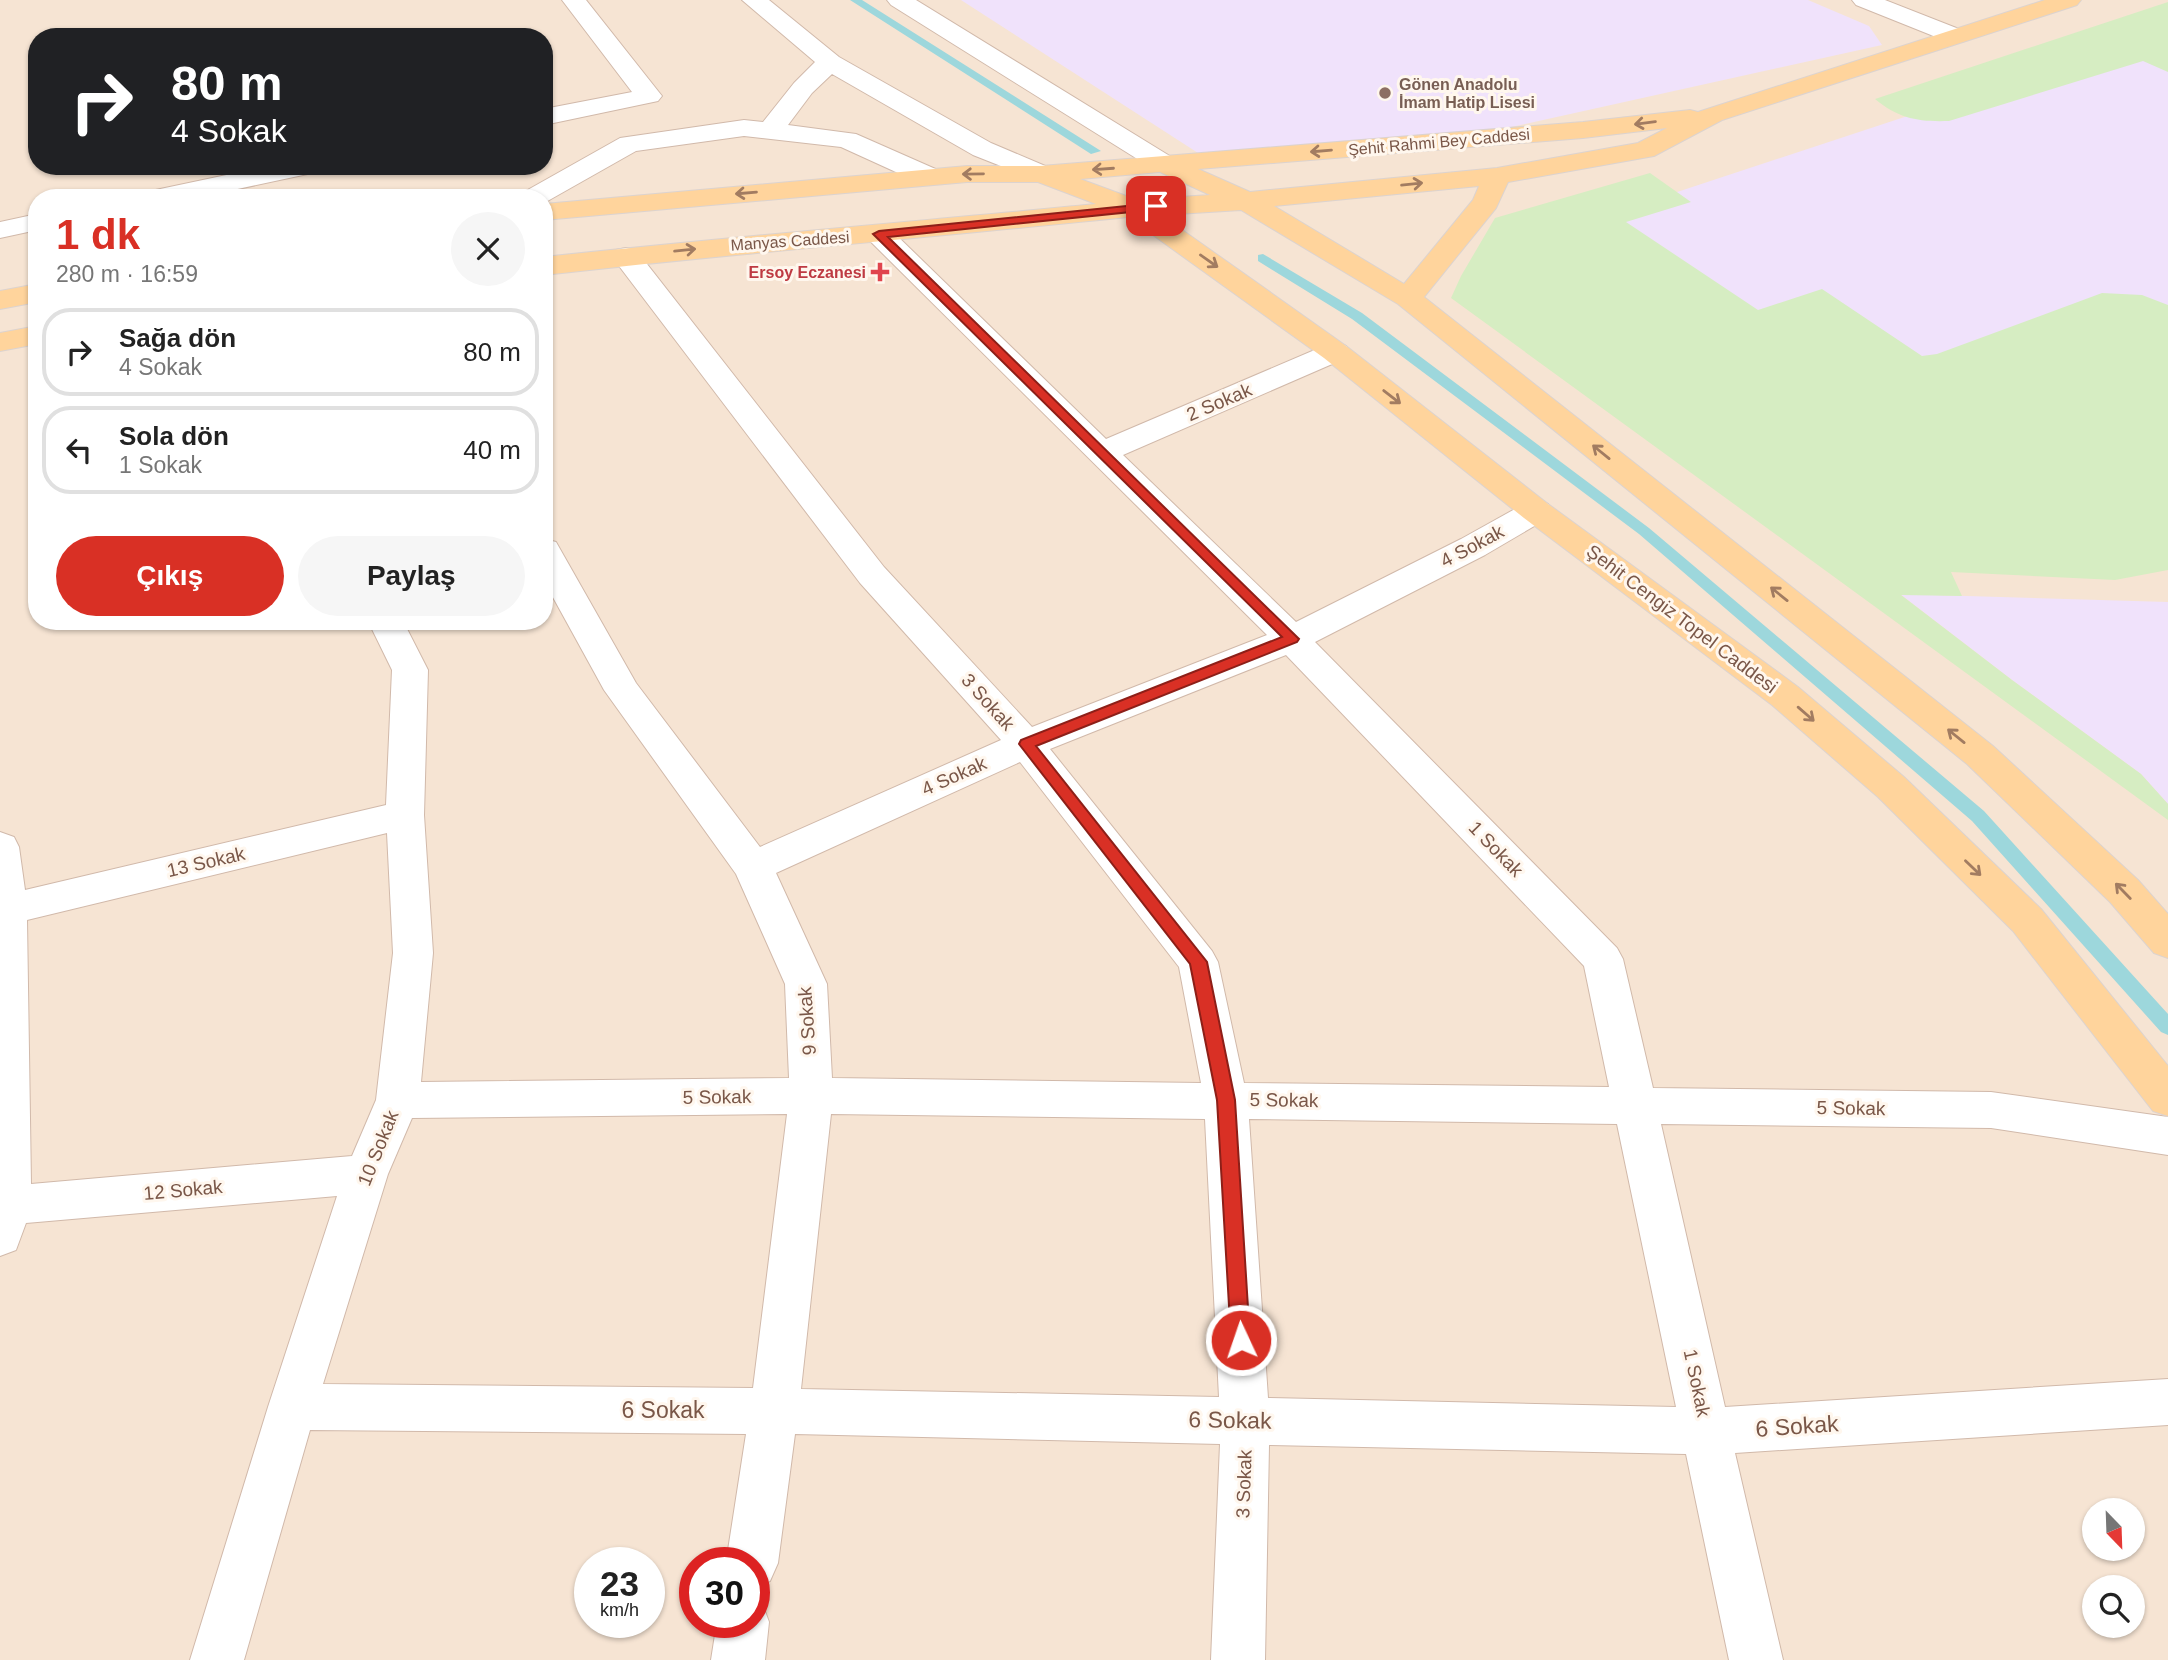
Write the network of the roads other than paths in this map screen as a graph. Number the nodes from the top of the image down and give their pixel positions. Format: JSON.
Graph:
{"nodes":[{"id":1,"x":574,"y":0,"type":"edge"},
{"id":2,"x":754,"y":0,"type":"edge"},
{"id":3,"x":899,"y":0,"type":"edge"},
{"id":4,"x":1864,"y":0,"type":"edge"},
{"id":5,"x":2069,"y":0,"type":"edge"},
{"id":6,"x":1955,"y":36,"type":"junction"},
{"id":7,"x":830,"y":62,"type":"junction"},
{"id":8,"x":667,"y":103,"type":"junction"},
{"id":9,"x":1713,"y":115,"type":"junction"},
{"id":10,"x":553,"y":116,"type":"edge"},
{"id":11,"x":770,"y":131,"type":"junction"},
{"id":12,"x":714,"y":132,"type":"junction"},
{"id":13,"x":629,"y":144,"type":"junction"},
{"id":14,"x":1164,"y":164,"type":"junction"},
{"id":15,"x":1041,"y":174,"type":"junction"},
{"id":16,"x":265,"y":175,"type":"edge"},
{"id":17,"x":1497,"y":176,"type":"junction"},
{"id":18,"x":930,"y":177,"type":"junction"},
{"id":19,"x":199,"y":189,"type":"edge"},
{"id":20,"x":550,"y":189,"type":"edge"},
{"id":21,"x":1246,"y":201,"type":"junction"},
{"id":22,"x":1134,"y":208,"type":"junction"},
{"id":23,"x":553,"y":211,"type":"edge"},
{"id":24,"x":28,"y":224,"type":"edge"},
{"id":25,"x":0,"y":230,"type":"edge"},
{"id":26,"x":879,"y":234,"type":"junction"},
{"id":27,"x":626,"y":256,"type":"junction"},
{"id":28,"x":553,"y":265,"type":"edge"},
{"id":29,"x":28,"y":295,"type":"edge"},
{"id":30,"x":1408,"y":298,"type":"junction"},
{"id":31,"x":0,"y":300,"type":"edge"},
{"id":32,"x":28,"y":337,"type":"edge"},
{"id":33,"x":0,"y":342,"type":"edge"},
{"id":34,"x":1335,"y":352,"type":"junction"},
{"id":35,"x":1102,"y":452,"type":"junction"},
{"id":36,"x":1536,"y":511,"type":"junction"},
{"id":37,"x":553,"y":566,"type":"edge"},
{"id":38,"x":390,"y":630,"type":"edge"},
{"id":39,"x":1292,"y":639,"type":"junction"},
{"id":40,"x":1026,"y":744,"type":"junction"},
{"id":41,"x":405,"y":816,"type":"junction"},
{"id":42,"x":0,"y":847,"type":"edge"},
{"id":43,"x":753,"y":867,"type":"junction"},
{"id":44,"x":7,"y":909,"type":"junction"},
{"id":45,"x":2168,"y":942,"type":"edge"},
{"id":46,"x":811,"y":1096,"type":"junction"},
{"id":47,"x":2168,"y":1098,"type":"edge"},
{"id":48,"x":398,"y":1100,"type":"junction"},
{"id":49,"x":1226,"y":1100,"type":"junction"},
{"id":50,"x":1636,"y":1104,"type":"junction"},
{"id":51,"x":2168,"y":1136,"type":"edge"},
{"id":52,"x":366,"y":1174,"type":"junction"},
{"id":53,"x":3,"y":1216,"type":"edge"},
{"id":54,"x":2168,"y":1402,"type":"edge"},
{"id":55,"x":292,"y":1407,"type":"junction"},
{"id":56,"x":774,"y":1411,"type":"junction"},
{"id":57,"x":1245,"y":1420,"type":"junction"},
{"id":58,"x":1707,"y":1431,"type":"junction"},
{"id":59,"x":754,"y":1547,"type":"edge"},
{"id":60,"x":741,"y":1638,"type":"edge"},
{"id":61,"x":217,"y":1660,"type":"edge"},
{"id":62,"x":738,"y":1660,"type":"edge"},
{"id":63,"x":1238,"y":1660,"type":"edge"},
{"id":64,"x":1756,"y":1660,"type":"edge"}],
"edges":[{"from":1,"to":8,"type":"street"},
{"from":2,"to":7,"type":"street"},
{"from":3,"to":14,"type":"street"},
{"from":4,"to":6,"type":"street"},
{"from":5,"to":6,"type":"main road","name":"Şehit Rahmi Bey Caddesi"},
{"from":6,"to":9,"type":"main road","name":"Şehit Rahmi Bey Caddesi"},
{"from":7,"to":11,"type":"street"},
{"from":7,"to":15,"type":"street"},
{"from":8,"to":10,"type":"street"},
{"from":8,"to":12,"type":"street"},
{"from":8,"to":13,"type":"street"},
{"from":9,"to":14,"type":"main road","name":"Şehit Rahmi Bey Caddesi","one_way":true},
{"from":9,"to":17,"type":"main road","name":"Şehit Rahmi Bey Caddesi"},
{"from":11,"to":12,"type":"street"},
{"from":11,"to":18,"type":"street"},
{"from":12,"to":13,"type":"street"},
{"from":13,"to":20,"type":"street"},
{"from":14,"to":15,"type":"main road","one_way":true},
{"from":14,"to":21,"type":"main road"},
{"from":15,"to":18,"type":"main road","one_way":true},
{"from":15,"to":22,"type":"main road"},
{"from":16,"to":19,"type":"street"},
{"from":21,"to":17,"type":"main road","name":"Şehit Rahmi Bey Caddesi","one_way":true},
{"from":17,"to":30,"type":"main road"},
{"from":18,"to":23,"type":"main road","one_way":true},
{"from":21,"to":22,"type":"main road","name":"Manyas Caddesi"},
{"from":21,"to":30,"type":"main road"},
{"from":22,"to":26,"type":"main road","name":"Manyas Caddesi"},
{"from":22,"to":34,"type":"main road","name":"Şehit Cengiz Topel Caddesi","one_way":true},
{"from":24,"to":25,"type":"street"},
{"from":27,"to":26,"type":"main road","name":"Manyas Caddesi","one_way":true},
{"from":26,"to":35,"type":"street","name":"1 Sokak"},
{"from":27,"to":28,"type":"main road","name":"Manyas Caddesi"},
{"from":27,"to":40,"type":"street","name":"3 Sokak"},
{"from":29,"to":31,"type":"main road"},
{"from":45,"to":30,"type":"main road","one_way":true},
{"from":32,"to":33,"type":"main road"},
{"from":34,"to":35,"type":"street","name":"2 Sokak"},
{"from":34,"to":36,"type":"main road","name":"Şehit Cengiz Topel Caddesi","one_way":true},
{"from":35,"to":39,"type":"street","name":"1 Sokak"},
{"from":36,"to":39,"type":"street","name":"4 Sokak"},
{"from":36,"to":47,"type":"main road","name":"Şehit Cengiz Topel Caddesi","one_way":true},
{"from":37,"to":43,"type":"street","name":"9 Sokak"},
{"from":38,"to":41,"type":"street","name":"10 Sokak"},
{"from":39,"to":40,"type":"street","name":"4 Sokak"},
{"from":39,"to":50,"type":"street","name":"1 Sokak"},
{"from":40,"to":43,"type":"street","name":"4 Sokak"},
{"from":40,"to":49,"type":"street","name":"3 Sokak"},
{"from":41,"to":44,"type":"street","name":"13 Sokak"},
{"from":41,"to":48,"type":"street","name":"10 Sokak"},
{"from":42,"to":44,"type":"street"},
{"from":43,"to":46,"type":"street","name":"9 Sokak"},
{"from":44,"to":53,"type":"street"},
{"from":46,"to":48,"type":"street","name":"5 Sokak"},
{"from":46,"to":49,"type":"street","name":"5 Sokak"},
{"from":46,"to":56,"type":"street","name":"9 Sokak"},
{"from":48,"to":52,"type":"street","name":"10 Sokak"},
{"from":49,"to":50,"type":"street","name":"5 Sokak"},
{"from":49,"to":57,"type":"street","name":"3 Sokak"},
{"from":50,"to":51,"type":"street","name":"5 Sokak"},
{"from":50,"to":58,"type":"street","name":"1 Sokak"},
{"from":52,"to":53,"type":"street","name":"12 Sokak"},
{"from":52,"to":55,"type":"street","name":"10 Sokak"},
{"from":54,"to":58,"type":"street","name":"6 Sokak"},
{"from":55,"to":56,"type":"street","name":"6 Sokak"},
{"from":55,"to":61,"type":"street","name":"10 Sokak"},
{"from":56,"to":57,"type":"street","name":"6 Sokak"},
{"from":56,"to":59,"type":"street","name":"9 Sokak"},
{"from":57,"to":58,"type":"street","name":"6 Sokak"},
{"from":57,"to":63,"type":"street","name":"3 Sokak"},
{"from":58,"to":64,"type":"street","name":"1 Sokak"},
{"from":60,"to":62,"type":"street"}]}
